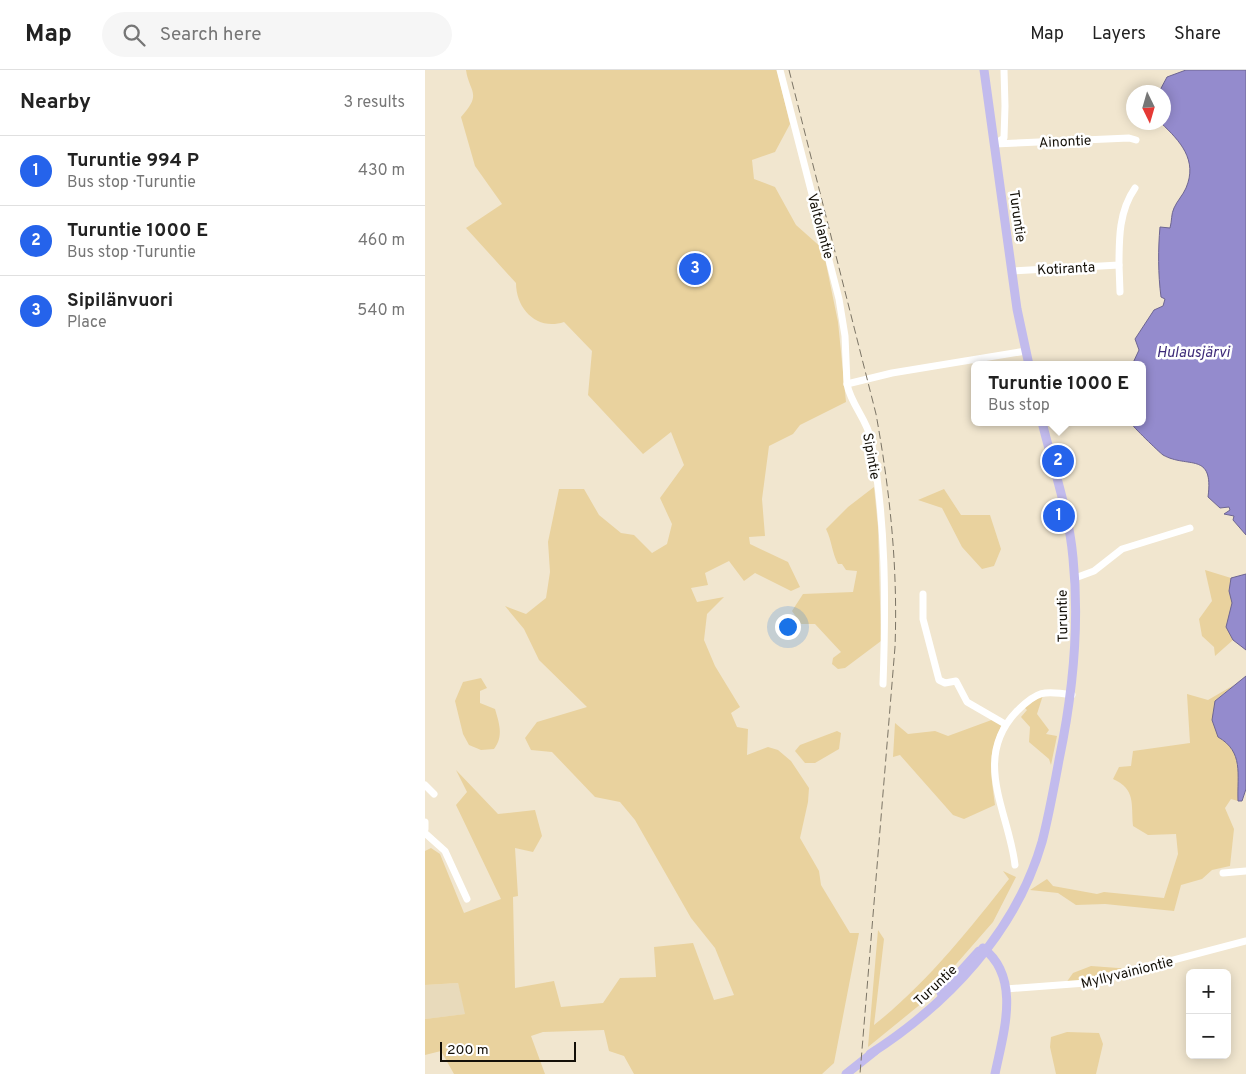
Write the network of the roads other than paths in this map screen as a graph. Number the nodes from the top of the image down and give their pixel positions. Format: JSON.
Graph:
{"nodes":[{"id":1,"x":781,"y":70,"type":"edge"},
{"id":2,"x":984,"y":70,"type":"edge"},
{"id":3,"x":1004,"y":70,"type":"edge"},
{"id":4,"x":1136,"y":140,"type":"dead end"},
{"id":5,"x":995,"y":144,"type":"junction"},
{"id":6,"x":1135,"y":188,"type":"dead end"},
{"id":7,"x":1119,"y":265,"type":"junction"},
{"id":8,"x":1012,"y":271,"type":"junction"},
{"id":9,"x":1120,"y":292,"type":"dead end"},
{"id":10,"x":1026,"y":351,"type":"junction"},
{"id":11,"x":1028,"y":361,"type":"edge"},
{"id":12,"x":847,"y":384,"type":"junction"},
{"id":13,"x":1044,"y":426,"type":"edge"},
{"id":14,"x":1190,"y":528,"type":"dead end"},
{"id":15,"x":1075,"y":578,"type":"junction"},
{"id":16,"x":923,"y":594,"type":"dead end"},
{"id":17,"x":883,"y":684,"type":"dead end"},
{"id":18,"x":1072,"y":695,"type":"junction"},
{"id":19,"x":1005,"y":724,"type":"junction"},
{"id":20,"x":425,"y":785,"type":"edge"},
{"id":21,"x":434,"y":794,"type":"dead end"},
{"id":22,"x":425,"y":822,"type":"edge"},
{"id":23,"x":425,"y":831,"type":"edge"},
{"id":24,"x":1015,"y":865,"type":"dead end"},
{"id":25,"x":1246,"y":870,"type":"edge"},
{"id":26,"x":1223,"y":873,"type":"dead end"},
{"id":27,"x":467,"y":899,"type":"dead end"},
{"id":28,"x":1246,"y":941,"type":"edge"},
{"id":29,"x":985,"y":949,"type":"junction"},
{"id":30,"x":1006,"y":989,"type":"junction"},
{"id":31,"x":846,"y":1074,"type":"edge"},
{"id":32,"x":995,"y":1074,"type":"edge"}],
"edges":[{"from":1,"to":12,"type":"street","name":"Valtolantie"},
{"from":2,"to":5,"type":"main road","name":"Turuntie"},
{"from":3,"to":5,"type":"street"},
{"from":4,"to":5,"type":"street","name":"Ainontie"},
{"from":5,"to":8,"type":"main road","name":"Turuntie"},
{"from":6,"to":7,"type":"street"},
{"from":7,"to":8,"type":"street","name":"Kotiranta"},
{"from":7,"to":9,"type":"street"},
{"from":8,"to":10,"type":"main road","name":"Turuntie"},
{"from":10,"to":11,"type":"main road","name":"Turuntie"},
{"from":10,"to":12,"type":"street"},
{"from":12,"to":17,"type":"street","name":"Sipintie"},
{"from":13,"to":15,"type":"main road","name":"Turuntie"},
{"from":14,"to":15,"type":"street"},
{"from":15,"to":18,"type":"main road","name":"Turuntie"},
{"from":16,"to":19,"type":"street"},
{"from":18,"to":19,"type":"street"},
{"from":18,"to":29,"type":"main road","name":"Turuntie"},
{"from":19,"to":24,"type":"street"},
{"from":20,"to":21,"type":"street"},
{"from":22,"to":23,"type":"street"},
{"from":23,"to":27,"type":"street"},
{"from":25,"to":26,"type":"street"},
{"from":28,"to":30,"type":"street","name":"Myllyvainiontie"},
{"from":29,"to":30,"type":"main road"},
{"from":29,"to":31,"type":"main road","name":"Turuntie"},
{"from":30,"to":32,"type":"main road"}]}
